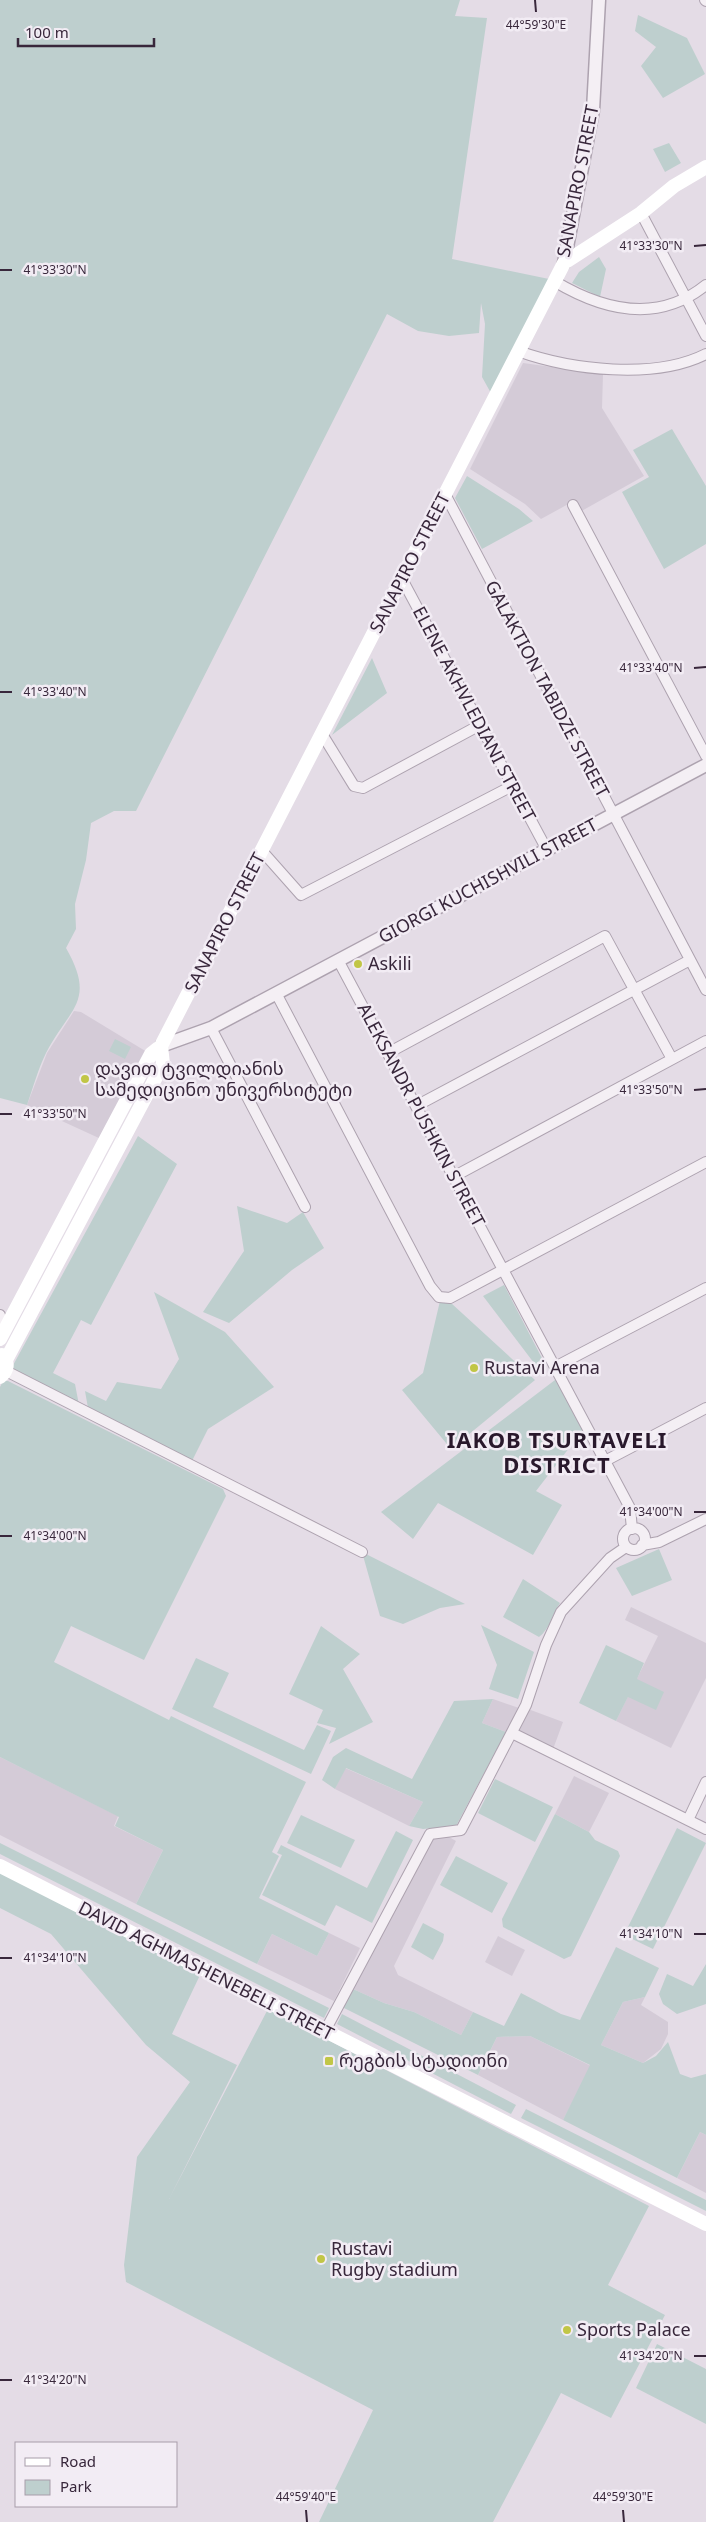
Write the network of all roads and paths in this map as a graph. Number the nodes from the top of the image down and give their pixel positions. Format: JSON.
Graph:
{"nodes":[{"id":1,"x":599,"y":0,"type":"edge"},
{"id":2,"x":706,"y":167,"type":"edge"},
{"id":3,"x":642,"y":212,"type":"junction"},
{"id":4,"x":564,"y":262,"type":"junction"},
{"id":5,"x":554,"y":281,"type":"junction"},
{"id":6,"x":706,"y":285,"type":"edge"},
{"id":7,"x":686,"y":299,"type":"junction"},
{"id":8,"x":706,"y":336,"type":"edge"},
{"id":9,"x":518,"y":351,"type":"junction"},
{"id":10,"x":706,"y":354,"type":"edge"},
{"id":11,"x":445,"y":494,"type":"junction"},
{"id":12,"x":573,"y":505,"type":"dead end"},
{"id":13,"x":402,"y":579,"type":"junction"},
{"id":14,"x":480,"y":725,"type":"junction"},
{"id":15,"x":322,"y":734,"type":"junction"},
{"id":16,"x":706,"y":756,"type":"edge"},
{"id":17,"x":706,"y":765,"type":"edge"},
{"id":18,"x":512,"y":786,"type":"junction"},
{"id":19,"x":613,"y":814,"type":"junction"},
{"id":20,"x":262,"y":850,"type":"junction"},
{"id":21,"x":547,"y":850,"type":"junction"},
{"id":22,"x":338,"y":960,"type":"junction"},
{"id":23,"x":690,"y":960,"type":"junction"},
{"id":24,"x":634,"y":990,"type":"junction"},
{"id":25,"x":706,"y":990,"type":"edge"},
{"id":26,"x":276,"y":993,"type":"junction"},
{"id":27,"x":212,"y":1028,"type":"junction"},
{"id":28,"x":706,"y":1041,"type":"edge"},
{"id":29,"x":161,"y":1046,"type":"junction"},
{"id":30,"x":388,"y":1053,"type":"junction"},
{"id":31,"x":672,"y":1059,"type":"junction"},
{"id":32,"x":416,"y":1106,"type":"junction"},
{"id":33,"x":706,"y":1162,"type":"edge"},
{"id":34,"x":453,"y":1177,"type":"junction"},
{"id":35,"x":305,"y":1206,"type":"dead end"},
{"id":36,"x":503,"y":1270,"type":"junction"},
{"id":37,"x":706,"y":1288,"type":"edge"},
{"id":38,"x":0,"y":1316,"type":"edge"},
{"id":39,"x":2,"y":1336,"type":"edge"},
{"id":40,"x":554,"y":1367,"type":"junction"},
{"id":41,"x":2,"y":1369,"type":"edge"},
{"id":42,"x":706,"y":1408,"type":"edge"},
{"id":43,"x":605,"y":1462,"type":"junction"},
{"id":44,"x":706,"y":1519,"type":"edge"},
{"id":45,"x":632,"y":1529,"type":"junction"},
{"id":46,"x":642,"y":1545,"type":"junction"},
{"id":47,"x":626,"y":1547,"type":"junction"},
{"id":48,"x":362,"y":1552,"type":"dead end"},
{"id":49,"x":512,"y":1733,"type":"junction"},
{"id":50,"x":706,"y":1782,"type":"edge"},
{"id":51,"x":688,"y":1820,"type":"junction"},
{"id":52,"x":706,"y":1828,"type":"edge"},
{"id":53,"x":0,"y":1866,"type":"edge"},
{"id":54,"x":325,"y":2031,"type":"junction"},
{"id":55,"x":706,"y":2224,"type":"edge"}],
"edges":[{"from":1,"to":4,"type":"street","name":"SANAPIRO STREET"},
{"from":2,"to":3,"type":"main road"},
{"from":3,"to":4,"type":"main road"},
{"from":3,"to":7,"type":"street"},
{"from":4,"to":5,"type":"main road","name":"SANAPIRO STREET"},
{"from":5,"to":7,"type":"street"},
{"from":5,"to":9,"type":"main road","name":"SANAPIRO STREET"},
{"from":6,"to":7,"type":"street"},
{"from":7,"to":8,"type":"street"},
{"from":9,"to":10,"type":"street"},
{"from":9,"to":11,"type":"main road","name":"SANAPIRO STREET"},
{"from":11,"to":13,"type":"main road","name":"SANAPIRO STREET"},
{"from":11,"to":19,"type":"street","name":"GALAKTION TABIDZE STREET"},
{"from":12,"to":16,"type":"street"},
{"from":13,"to":14,"type":"street","name":"ELENE AKHVLEDIANI STREET"},
{"from":13,"to":15,"type":"main road","name":"SANAPIRO STREET"},
{"from":14,"to":15,"type":"street"},
{"from":14,"to":18,"type":"street","name":"ELENE AKHVLEDIANI STREET"},
{"from":15,"to":20,"type":"main road","name":"SANAPIRO STREET"},
{"from":17,"to":19,"type":"street","name":"GIORGI KUCHISHVILI STREET"},
{"from":18,"to":20,"type":"street"},
{"from":18,"to":21,"type":"street","name":"ELENE AKHVLEDIANI STREET"},
{"from":19,"to":21,"type":"street","name":"GIORGI KUCHISHVILI STREET"},
{"from":19,"to":23,"type":"street","name":"GALAKTION TABIDZE STREET"},
{"from":20,"to":29,"type":"main road","name":"SANAPIRO STREET"},
{"from":21,"to":22,"type":"street","name":"GIORGI KUCHISHVILI STREET"},
{"from":22,"to":26,"type":"street","name":"GIORGI KUCHISHVILI STREET"},
{"from":22,"to":30,"type":"street","name":"ALEKSANDR PUSHKIN STREET"},
{"from":23,"to":24,"type":"street"},
{"from":23,"to":25,"type":"street","name":"GALAKTION TABIDZE STREET"},
{"from":24,"to":30,"type":"street"},
{"from":24,"to":31,"type":"street"},
{"from":24,"to":32,"type":"street"},
{"from":26,"to":27,"type":"street","name":"GIORGI KUCHISHVILI STREET"},
{"from":26,"to":36,"type":"street"},
{"from":27,"to":29,"type":"street","name":"GIORGI KUCHISHVILI STREET"},
{"from":27,"to":35,"type":"street"},
{"from":28,"to":31,"type":"street"},
{"from":29,"to":39,"type":"main road","name":"SANAPIRO STREET"},
{"from":29,"to":41,"type":"main road","name":"SANAPIRO STREET"},
{"from":30,"to":32,"type":"street","name":"ALEKSANDR PUSHKIN STREET"},
{"from":31,"to":34,"type":"street"},
{"from":32,"to":34,"type":"street","name":"ALEKSANDR PUSHKIN STREET"},
{"from":33,"to":36,"type":"street"},
{"from":34,"to":36,"type":"street","name":"ALEKSANDR PUSHKIN STREET"},
{"from":36,"to":40,"type":"street","name":"ALEKSANDR PUSHKIN STREET"},
{"from":37,"to":40,"type":"street"},
{"from":38,"to":39,"type":"street"},
{"from":40,"to":43,"type":"street","name":"ALEKSANDR PUSHKIN STREET"},
{"from":41,"to":48,"type":"street"},
{"from":42,"to":43,"type":"street"},
{"from":43,"to":45,"type":"street","name":"ALEKSANDR PUSHKIN STREET"},
{"from":44,"to":46,"type":"street"},
{"from":45,"to":46,"type":"street"},
{"from":45,"to":47,"type":"street"},
{"from":46,"to":47,"type":"street"},
{"from":47,"to":49,"type":"street"},
{"from":49,"to":51,"type":"street"},
{"from":49,"to":54,"type":"street"},
{"from":50,"to":51,"type":"street"},
{"from":51,"to":52,"type":"street"},
{"from":53,"to":54,"type":"main road","name":"DAVID AGHMASHENEBELI STREET"},
{"from":54,"to":55,"type":"main road","name":"DAVID AGHMASHENEBELI STREET"}]}
